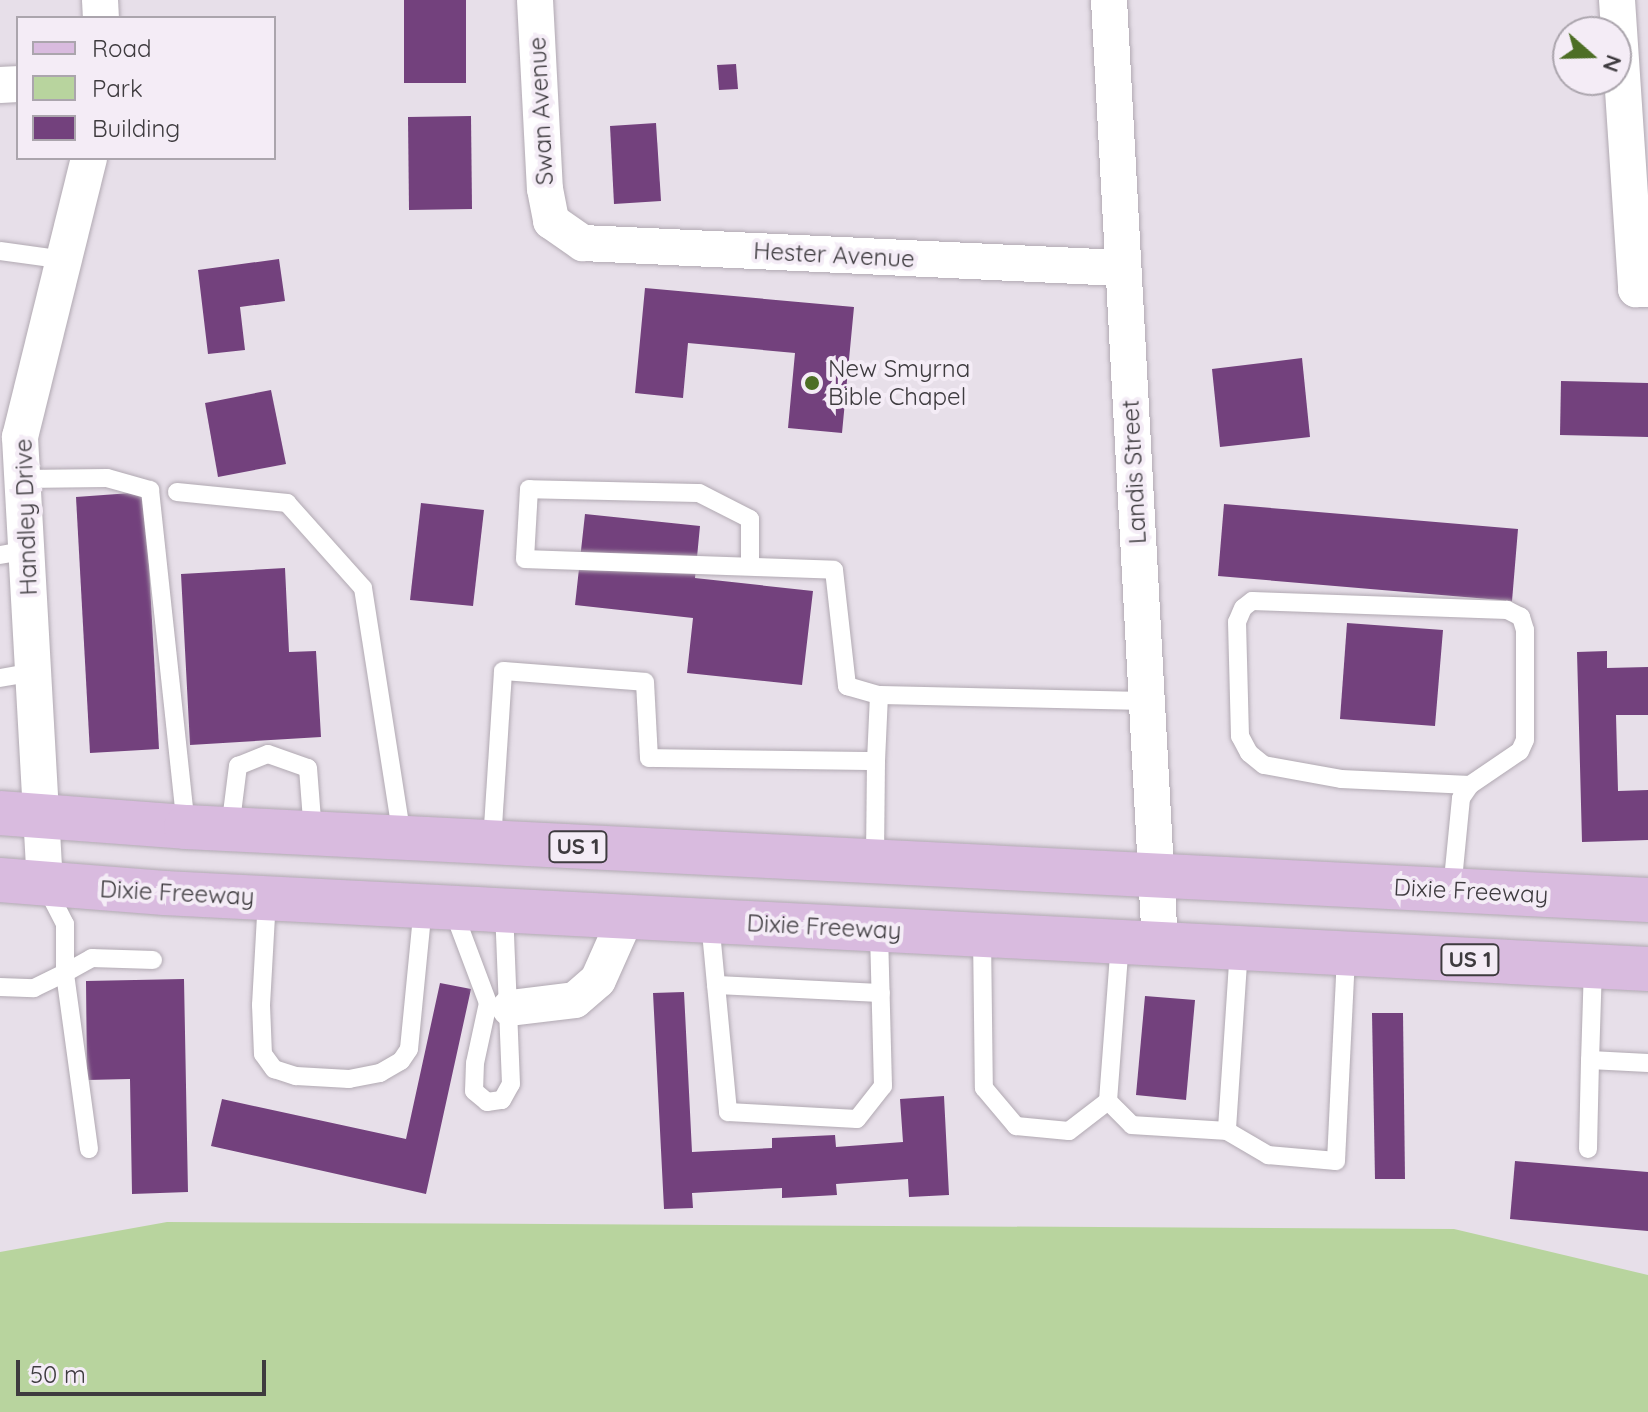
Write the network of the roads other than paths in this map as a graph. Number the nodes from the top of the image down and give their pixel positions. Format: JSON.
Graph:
{"nodes":[{"id":1,"x":535,"y":0,"type":"edge"},
{"id":2,"x":1109,"y":0,"type":"edge"},
{"id":3,"x":1617,"y":0,"type":"edge"},
{"id":4,"x":89,"y":160,"type":"edge"},
{"id":5,"x":551,"y":221,"type":"joint"},
{"id":6,"x":0,"y":251,"type":"edge"},
{"id":7,"x":66,"y":260,"type":"junction"},
{"id":8,"x":1122,"y":268,"type":"junction"},
{"id":9,"x":1642,"y":289,"type":"edge"},
{"id":10,"x":15,"y":471,"type":"edge"},
{"id":11,"x":177,"y":492,"type":"dead end"},
{"id":12,"x":13,"y":552,"type":"edge"},
{"id":13,"x":750,"y":566,"type":"junction"},
{"id":14,"x":16,"y":675,"type":"edge"},
{"id":15,"x":879,"y":695,"type":"junction"},
{"id":16,"x":1146,"y":701,"type":"junction"},
{"id":17,"x":876,"y":761,"type":"junction"},
{"id":18,"x":1470,"y":785,"type":"junction"},
{"id":19,"x":20,"y":815,"type":"edge"},
{"id":20,"x":186,"y":827,"type":"junction"},
{"id":21,"x":230,"y":829,"type":"junction"},
{"id":22,"x":313,"y":833,"type":"junction"},
{"id":23,"x":402,"y":838,"type":"junction"},
{"id":24,"x":492,"y":842,"type":"junction"},
{"id":25,"x":875,"y":862,"type":"junction"},
{"id":26,"x":1156,"y":876,"type":"junction"},
{"id":27,"x":0,"y":880,"type":"edge"},
{"id":28,"x":45,"y":885,"type":"junction"},
{"id":29,"x":1452,"y":890,"type":"junction"},
{"id":30,"x":267,"y":898,"type":"junction"},
{"id":31,"x":1648,"y":900,"type":"edge"},
{"id":32,"x":438,"y":907,"type":"junction"},
{"id":33,"x":504,"y":911,"type":"junction"},
{"id":34,"x":626,"y":917,"type":"junction"},
{"id":35,"x":710,"y":921,"type":"junction"},
{"id":36,"x":879,"y":930,"type":"junction"},
{"id":37,"x":982,"y":935,"type":"junction"},
{"id":38,"x":1140,"y":943,"type":"junction"},
{"id":39,"x":1239,"y":948,"type":"junction"},
{"id":40,"x":1346,"y":954,"type":"junction"},
{"id":41,"x":153,"y":960,"type":"dead end"},
{"id":42,"x":1593,"y":966,"type":"junction"},
{"id":43,"x":1648,"y":969,"type":"edge"},
{"id":44,"x":65,"y":973,"type":"junction"},
{"id":45,"x":716,"y":985,"type":"junction"},
{"id":46,"x":0,"y":987,"type":"edge"},
{"id":47,"x":881,"y":993,"type":"junction"},
{"id":48,"x":510,"y":1008,"type":"junction"},
{"id":49,"x":1590,"y":1060,"type":"junction"},
{"id":50,"x":1648,"y":1063,"type":"edge"},
{"id":51,"x":1108,"y":1101,"type":"junction"},
{"id":52,"x":1227,"y":1131,"type":"junction"},
{"id":53,"x":89,"y":1149,"type":"dead end"},
{"id":54,"x":1588,"y":1149,"type":"dead end"}],
"edges":[{"from":1,"to":5,"type":"street","name":"Swan Avenue"},
{"from":2,"to":8,"type":"street","name":"Landis Street"},
{"from":3,"to":9,"type":"street"},
{"from":4,"to":7,"type":"street","name":"Handley Drive"},
{"from":5,"to":8,"type":"street","name":"Hester Avenue"},
{"from":6,"to":7,"type":"lane"},
{"from":7,"to":10,"type":"street","name":"Handley Drive"},
{"from":8,"to":16,"type":"street","name":"Landis Street"},
{"from":10,"to":12,"type":"street","name":"Handley Drive"},
{"from":10,"to":20,"type":"lane"},
{"from":11,"to":23,"type":"lane"},
{"from":12,"to":14,"type":"street","name":"Handley Drive"},
{"from":13,"to":13,"type":"lane"},
{"from":13,"to":15,"type":"lane"},
{"from":14,"to":19,"type":"street","name":"Handley Drive"},
{"from":15,"to":16,"type":"lane"},
{"from":15,"to":17,"type":"lane"},
{"from":16,"to":26,"type":"street","name":"Landis Street"},
{"from":17,"to":24,"type":"lane"},
{"from":17,"to":25,"type":"lane"},
{"from":18,"to":18,"type":"lane"},
{"from":18,"to":29,"type":"lane"},
{"from":19,"to":20,"type":"main road","name":"Dixie Freeway","number":"US 1"},
{"from":19,"to":28,"type":"street","name":"Handley Drive"},
{"from":20,"to":21,"type":"main road","name":"Dixie Freeway","number":"US 1"},
{"from":21,"to":22,"type":"main road","name":"Dixie Freeway","number":"US 1"},
{"from":21,"to":22,"type":"lane"},
{"from":22,"to":23,"type":"main road","name":"Dixie Freeway","number":"US 1"},
{"from":23,"to":24,"type":"main road","name":"Dixie Freeway","number":"US 1"},
{"from":24,"to":25,"type":"main road","name":"Dixie Freeway","number":"US 1"},
{"from":25,"to":26,"type":"main road","name":"Dixie Freeway","number":"US 1"},
{"from":26,"to":29,"type":"main road","name":"Dixie Freeway","number":"US 1"},
{"from":26,"to":38,"type":"street","name":"Landis Street"},
{"from":27,"to":28,"type":"main road","name":"Dixie Freeway","number":"US 1"},
{"from":28,"to":30,"type":"main road","name":"Dixie Freeway","number":"US 1"},
{"from":28,"to":44,"type":"lane"},
{"from":29,"to":31,"type":"main road","name":"Dixie Freeway","number":"US 1"},
{"from":30,"to":32,"type":"main road","name":"Dixie Freeway","number":"US 1"},
{"from":30,"to":32,"type":"lane"},
{"from":32,"to":33,"type":"main road","name":"Dixie Freeway","number":"US 1"},
{"from":32,"to":48,"type":"lane"},
{"from":33,"to":34,"type":"main road","name":"Dixie Freeway","number":"US 1"},
{"from":33,"to":48,"type":"lane"},
{"from":34,"to":35,"type":"main road","name":"Dixie Freeway","number":"US 1"},
{"from":34,"to":48,"type":"street"},
{"from":35,"to":36,"type":"main road","name":"Dixie Freeway","number":"US 1"},
{"from":35,"to":45,"type":"lane"},
{"from":36,"to":37,"type":"main road","name":"Dixie Freeway","number":"US 1"},
{"from":36,"to":47,"type":"lane"},
{"from":37,"to":38,"type":"main road","name":"Dixie Freeway","number":"US 1"},
{"from":37,"to":51,"type":"lane"},
{"from":38,"to":39,"type":"main road","name":"Dixie Freeway","number":"US 1"},
{"from":38,"to":51,"type":"lane"},
{"from":39,"to":40,"type":"main road","name":"Dixie Freeway","number":"US 1"},
{"from":39,"to":52,"type":"lane"},
{"from":40,"to":42,"type":"main road","name":"Dixie Freeway","number":"US 1"},
{"from":40,"to":52,"type":"lane"},
{"from":41,"to":44,"type":"lane"},
{"from":42,"to":43,"type":"main road","name":"Dixie Freeway","number":"US 1"},
{"from":42,"to":49,"type":"lane"},
{"from":44,"to":46,"type":"lane"},
{"from":44,"to":53,"type":"lane"},
{"from":45,"to":47,"type":"lane"},
{"from":45,"to":47,"type":"lane"},
{"from":49,"to":50,"type":"lane"},
{"from":49,"to":54,"type":"lane"},
{"from":51,"to":52,"type":"lane"}]}
